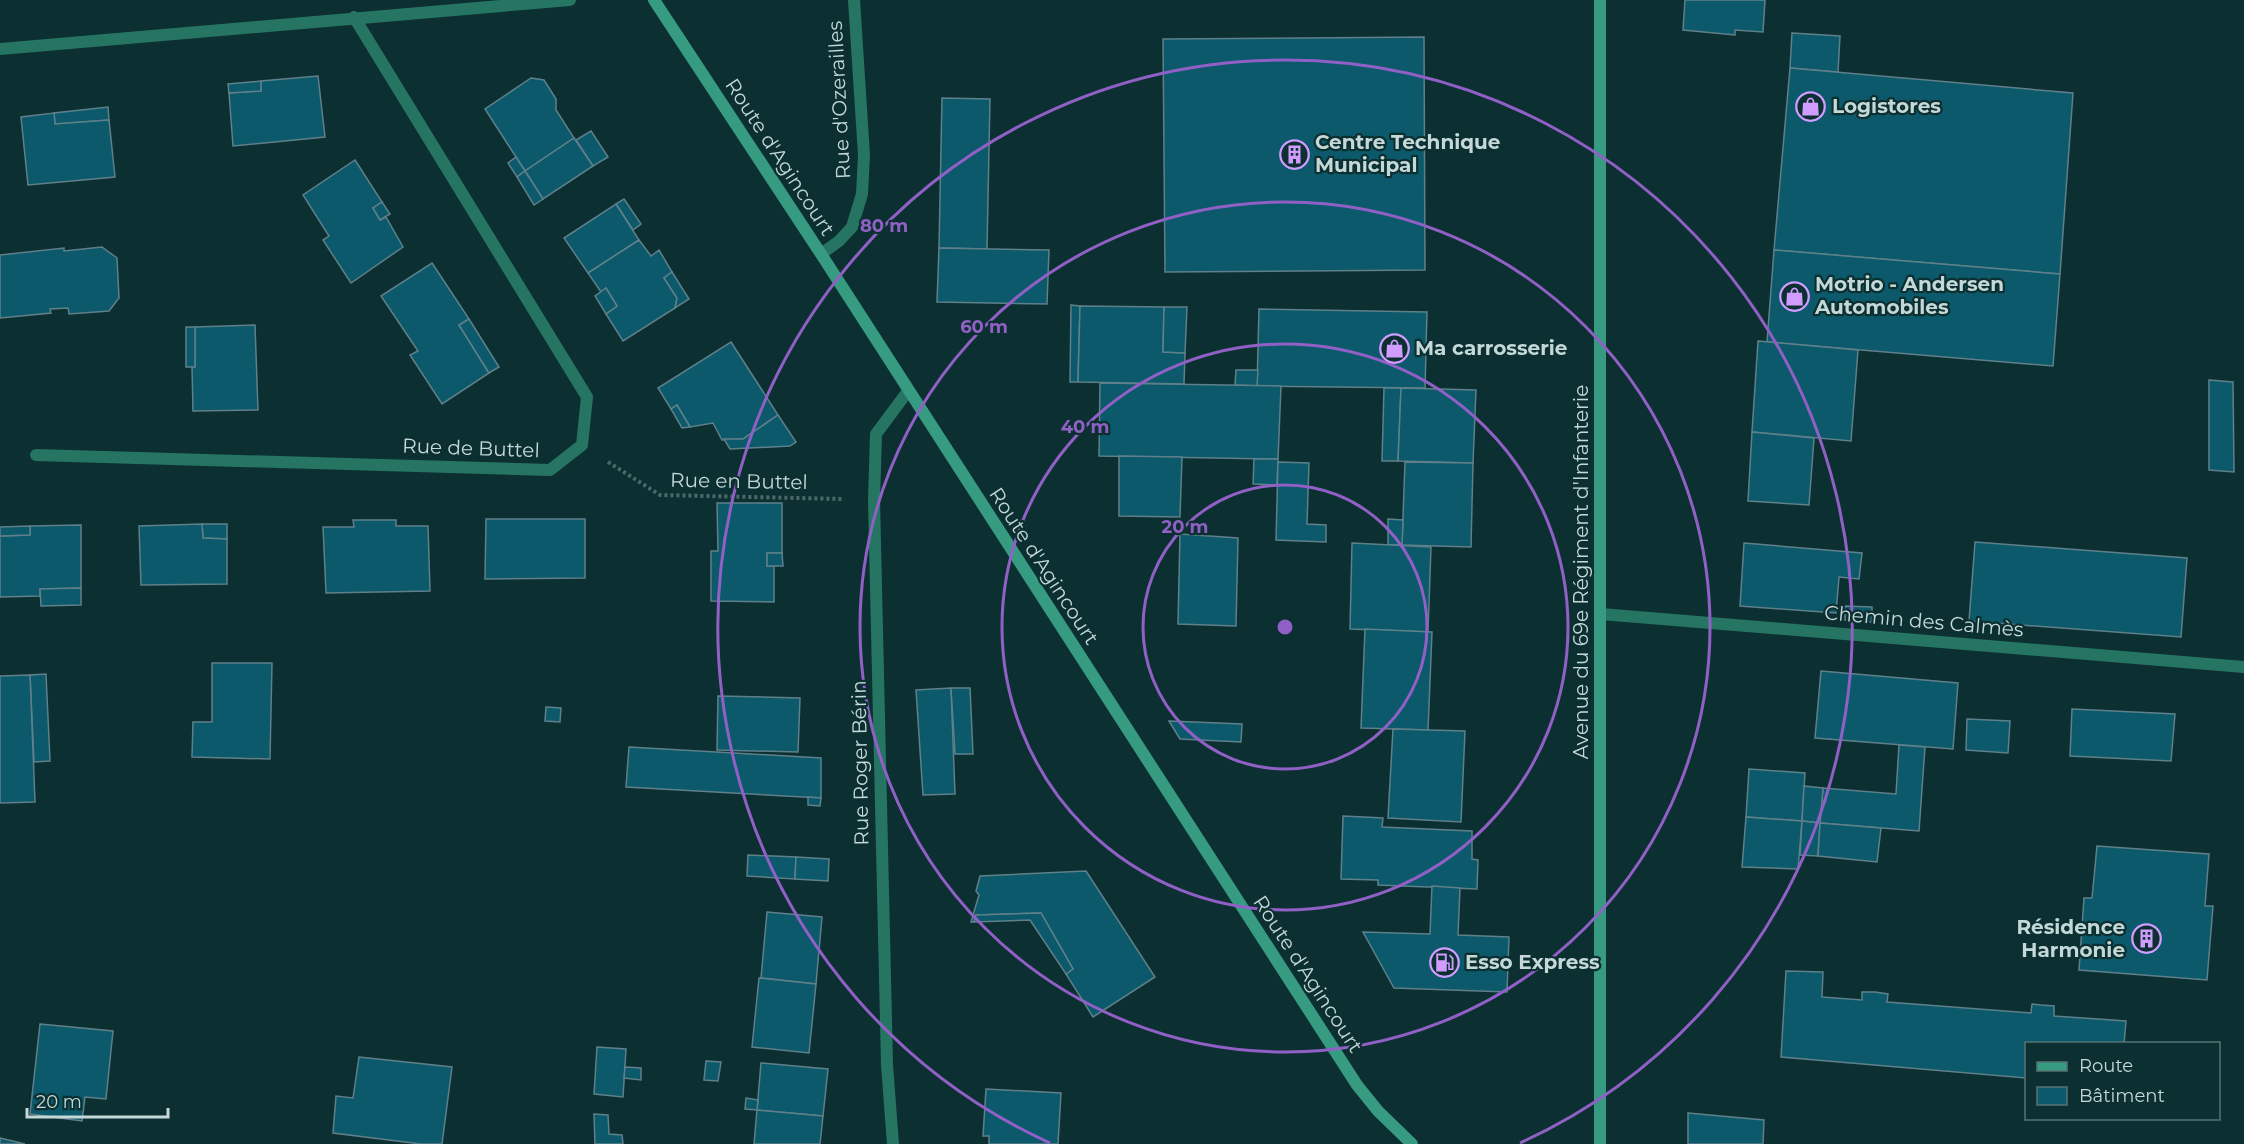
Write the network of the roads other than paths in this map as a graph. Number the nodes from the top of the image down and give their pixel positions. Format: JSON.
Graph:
{"nodes":[{"id":1,"x":570,"y":0,"type":"edge"},
{"id":2,"x":654,"y":0,"type":"edge"},
{"id":3,"x":854,"y":0,"type":"edge"},
{"id":4,"x":1600,"y":0,"type":"edge"},
{"id":5,"x":354,"y":17,"type":"junction"},
{"id":6,"x":0,"y":49,"type":"edge"},
{"id":7,"x":821,"y":254,"type":"junction"},
{"id":8,"x":908,"y":391,"type":"junction"},
{"id":9,"x":36,"y":455,"type":"dead end"},
{"id":10,"x":1601,"y":614,"type":"junction"},
{"id":11,"x":2244,"y":667,"type":"edge"},
{"id":12,"x":893,"y":1144,"type":"edge"},
{"id":13,"x":1412,"y":1144,"type":"edge"},
{"id":14,"x":1600,"y":1144,"type":"edge"}],
"edges":[{"from":1,"to":5,"type":"street"},
{"from":2,"to":7,"type":"street","name":"Route d'Agincourt"},
{"from":3,"to":7,"type":"street","name":"Rue d'Ozerailles"},
{"from":4,"to":10,"type":"street","name":"Avenue du 69e Régiment d'Infanterie"},
{"from":5,"to":6,"type":"street"},
{"from":5,"to":9,"type":"street","name":"Rue de Buttel"},
{"from":7,"to":8,"type":"street","name":"Route d'Agincourt"},
{"from":8,"to":12,"type":"street","name":"Rue Roger Bérin"},
{"from":8,"to":13,"type":"street","name":"Route d'Agincourt"},
{"from":10,"to":11,"type":"street","name":"Chemin des Calmès"},
{"from":10,"to":14,"type":"street","name":"Avenue du 69e Régiment d'Infanterie"}]}
